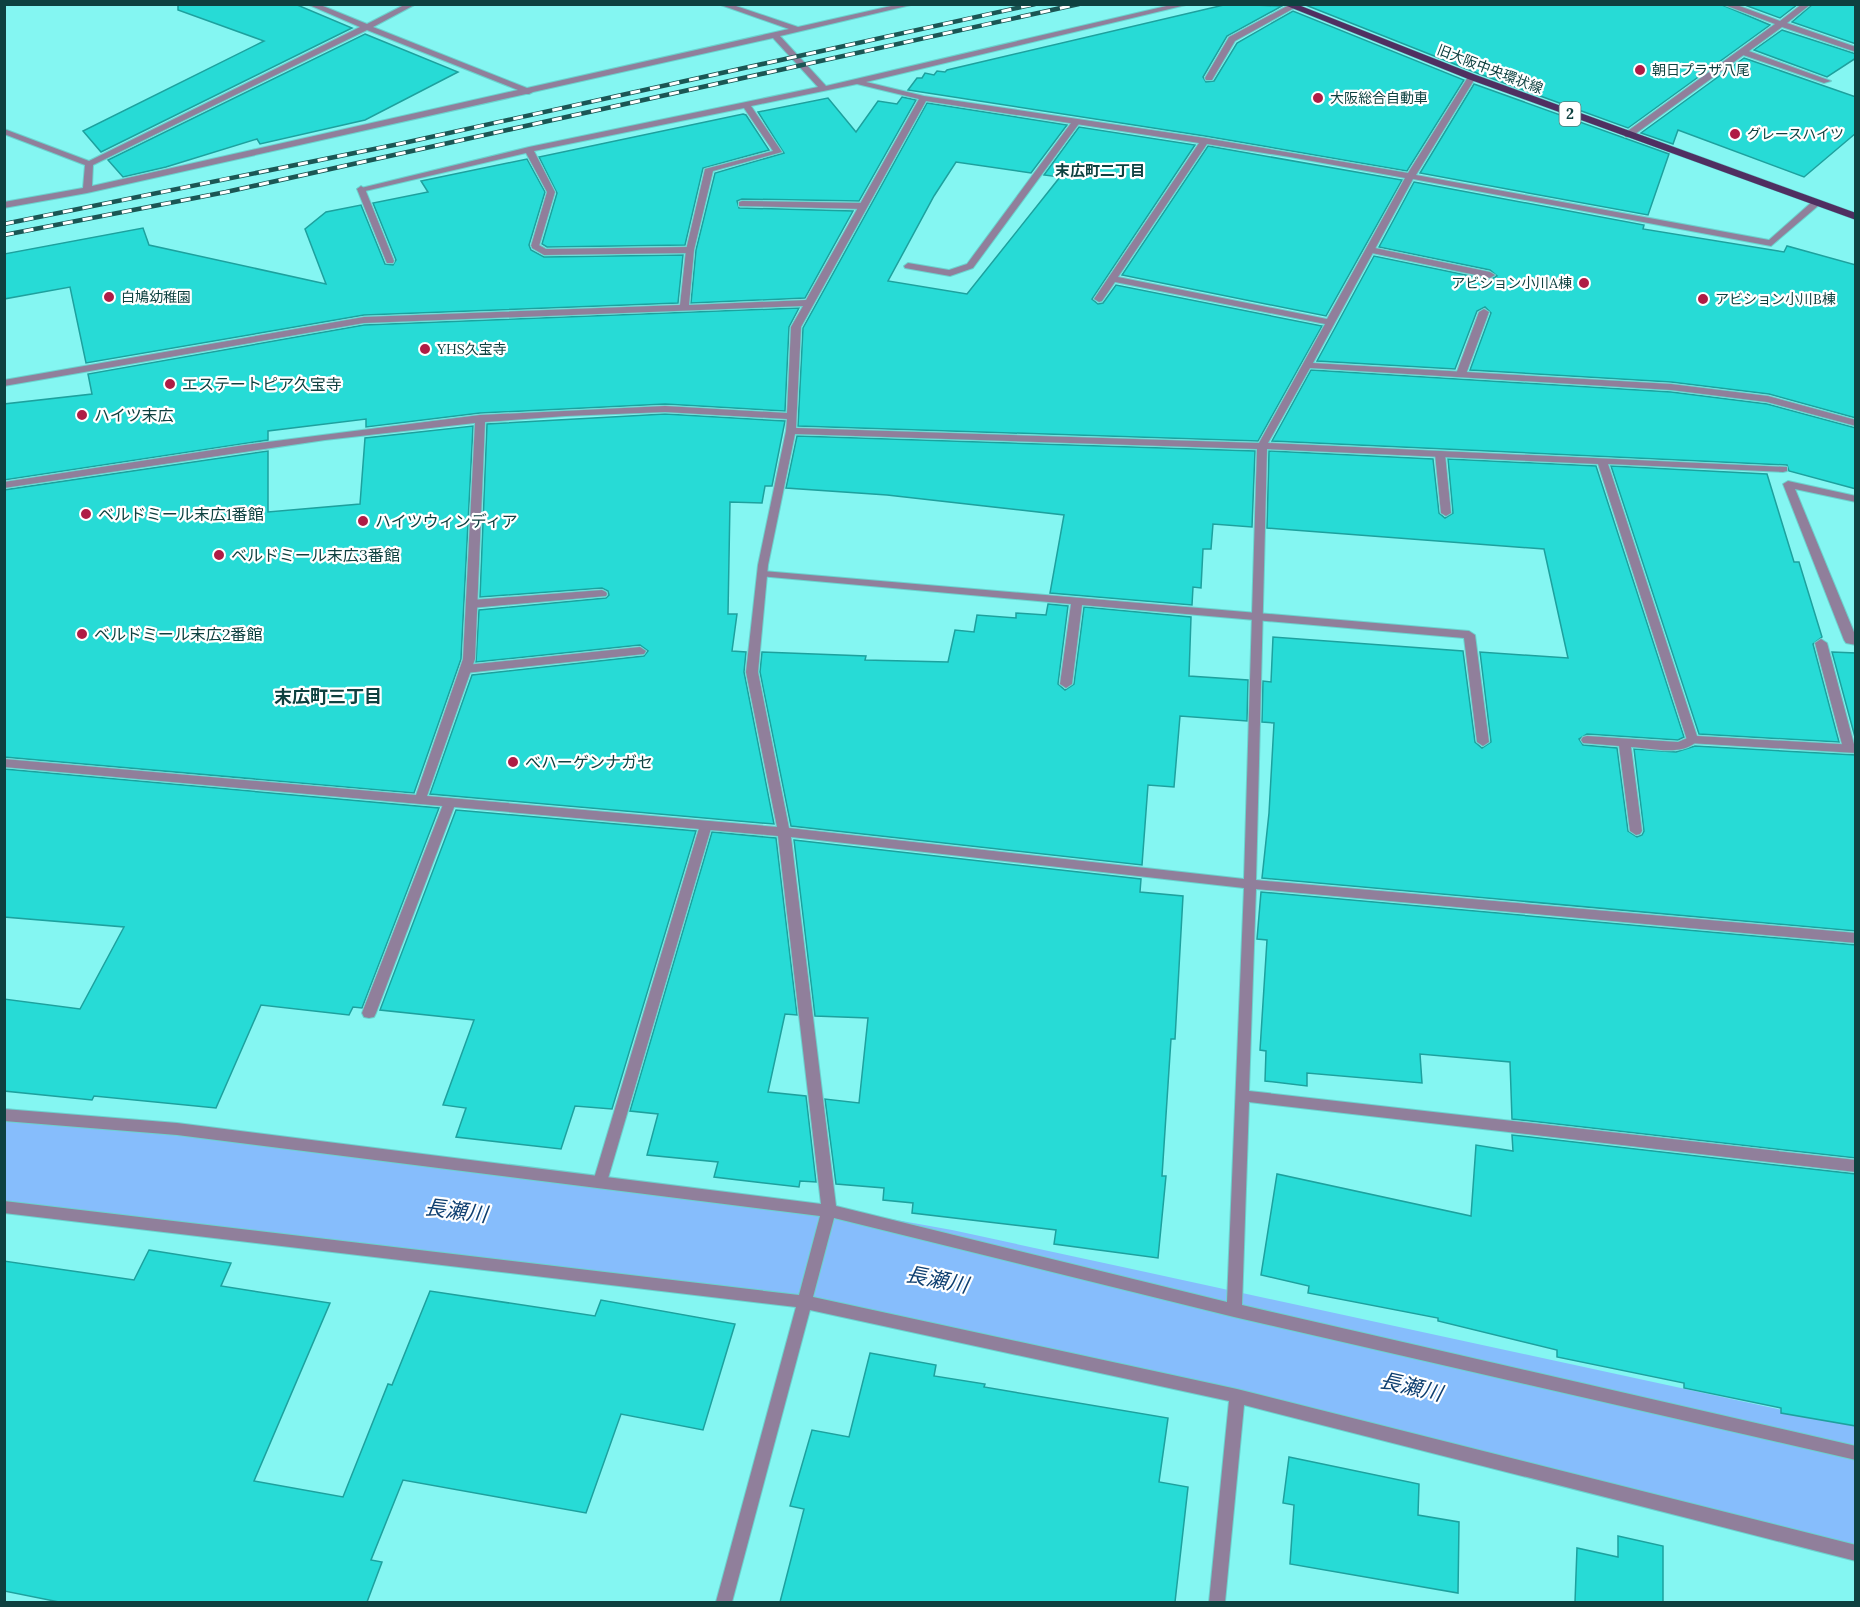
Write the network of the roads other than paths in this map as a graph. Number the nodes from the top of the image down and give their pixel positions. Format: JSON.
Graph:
{"nodes":[{"id":1,"x":310,"y":4,"type":"edge"},
{"id":2,"x":413,"y":4,"type":"edge"},
{"id":3,"x":721,"y":4,"type":"edge"},
{"id":4,"x":912,"y":4,"type":"edge"},
{"id":5,"x":1187,"y":4,"type":"edge"},
{"id":6,"x":1725,"y":4,"type":"edge"},
{"id":7,"x":1808,"y":4,"type":"edge"},
{"id":8,"x":1289,"y":6,"type":"edge"},
{"id":9,"x":890,"y":7,"type":"edge"},
{"id":10,"x":1782,"y":24,"type":"junction"},
{"id":11,"x":367,"y":27,"type":"junction"},
{"id":12,"x":801,"y":30,"type":"junction"},
{"id":13,"x":776,"y":36,"type":"junction"},
{"id":14,"x":1856,"y":50,"type":"edge"},
{"id":15,"x":1743,"y":52,"type":"junction"},
{"id":16,"x":1472,"y":77,"type":"junction"},
{"id":17,"x":1209,"y":78,"type":"dead end"},
{"id":18,"x":1827,"y":81,"type":"dead end"},
{"id":19,"x":856,"y":82,"type":"junction"},
{"id":20,"x":824,"y":89,"type":"junction"},
{"id":21,"x":529,"y":92,"type":"junction"},
{"id":22,"x":924,"y":98,"type":"junction"},
{"id":23,"x":745,"y":104,"type":"junction"},
{"id":24,"x":1077,"y":121,"type":"junction"},
{"id":25,"x":4,"y":131,"type":"edge"},
{"id":26,"x":1628,"y":135,"type":"junction"},
{"id":27,"x":1205,"y":140,"type":"junction"},
{"id":28,"x":529,"y":150,"type":"junction"},
{"id":29,"x":89,"y":164,"type":"junction"},
{"id":30,"x":1410,"y":177,"type":"junction"},
{"id":31,"x":87,"y":190,"type":"junction"},
{"id":32,"x":1816,"y":203,"type":"junction"},
{"id":33,"x":742,"y":204,"type":"dead end"},
{"id":34,"x":4,"y":205,"type":"edge"},
{"id":35,"x":863,"y":206,"type":"junction"},
{"id":36,"x":1856,"y":217,"type":"edge"},
{"id":37,"x":1370,"y":249,"type":"junction"},
{"id":38,"x":690,"y":250,"type":"junction"},
{"id":39,"x":390,"y":261,"type":"dead end"},
{"id":40,"x":908,"y":266,"type":"dead end"},
{"id":41,"x":1490,"y":275,"type":"dead end"},
{"id":42,"x":1112,"y":279,"type":"junction"},
{"id":43,"x":1098,"y":299,"type":"dead end"},
{"id":44,"x":809,"y":303,"type":"junction"},
{"id":45,"x":684,"y":308,"type":"junction"},
{"id":46,"x":1484,"y":312,"type":"dead end"},
{"id":47,"x":1330,"y":322,"type":"junction"},
{"id":48,"x":1306,"y":365,"type":"junction"},
{"id":49,"x":1461,"y":374,"type":"junction"},
{"id":50,"x":4,"y":383,"type":"edge"},
{"id":51,"x":792,"y":416,"type":"junction"},
{"id":52,"x":480,"y":418,"type":"junction"},
{"id":53,"x":1856,"y":423,"type":"edge"},
{"id":54,"x":791,"y":430,"type":"junction"},
{"id":55,"x":1262,"y":446,"type":"junction"},
{"id":56,"x":1440,"y":454,"type":"junction"},
{"id":57,"x":1602,"y":460,"type":"junction"},
{"id":58,"x":1783,"y":469,"type":"dead end"},
{"id":59,"x":4,"y":485,"type":"edge"},
{"id":60,"x":1856,"y":500,"type":"edge"},
{"id":61,"x":1446,"y":513,"type":"dead end"},
{"id":62,"x":762,"y":574,"type":"junction"},
{"id":63,"x":602,"y":594,"type":"dead end"},
{"id":64,"x":1077,"y":600,"type":"junction"},
{"id":65,"x":472,"y":604,"type":"junction"},
{"id":66,"x":1257,"y":616,"type":"junction"},
{"id":67,"x":1856,"y":641,"type":"edge"},
{"id":68,"x":1821,"y":643,"type":"dead end"},
{"id":69,"x":640,"y":651,"type":"dead end"},
{"id":70,"x":466,"y":669,"type":"junction"},
{"id":71,"x":1066,"y":684,"type":"dead end"},
{"id":72,"x":1587,"y":740,"type":"dead end"},
{"id":73,"x":1692,"y":740,"type":"junction"},
{"id":74,"x":1483,"y":742,"type":"dead end"},
{"id":75,"x":1623,"y":742,"type":"junction"},
{"id":76,"x":1852,"y":748,"type":"edge"},
{"id":77,"x":4,"y":763,"type":"edge"},
{"id":78,"x":420,"y":800,"type":"junction"},
{"id":79,"x":450,"y":802,"type":"junction"},
{"id":80,"x":706,"y":825,"type":"junction"},
{"id":81,"x":1636,"y":831,"type":"dead end"},
{"id":82,"x":784,"y":832,"type":"junction"},
{"id":83,"x":1250,"y":884,"type":"junction"},
{"id":84,"x":1856,"y":938,"type":"edge"},
{"id":85,"x":369,"y":1013,"type":"dead end"},
{"id":86,"x":1243,"y":1096,"type":"junction"},
{"id":87,"x":4,"y":1115,"type":"edge"},
{"id":88,"x":1856,"y":1166,"type":"edge"},
{"id":89,"x":600,"y":1182,"type":"junction"},
{"id":90,"x":4,"y":1207,"type":"edge"},
{"id":91,"x":829,"y":1211,"type":"junction"},
{"id":92,"x":805,"y":1302,"type":"junction"},
{"id":93,"x":1234,"y":1310,"type":"junction"},
{"id":94,"x":1237,"y":1396,"type":"junction"},
{"id":95,"x":1856,"y":1453,"type":"edge"},
{"id":96,"x":1856,"y":1554,"type":"edge"},
{"id":97,"x":724,"y":1602,"type":"edge"},
{"id":98,"x":1217,"y":1602,"type":"edge"}],
"edges":[{"from":1,"to":11,"type":"street"},
{"from":2,"to":11,"type":"street"},
{"from":3,"to":12,"type":"street"},
{"from":4,"to":9,"type":"street"},
{"from":5,"to":19,"type":"street"},
{"from":6,"to":10,"type":"street"},
{"from":7,"to":10,"type":"street"},
{"from":8,"to":16,"type":"main road","name":"旧大阪中央環状線","number":"2"},
{"from":8,"to":17,"type":"street"},
{"from":9,"to":12,"type":"street"},
{"from":10,"to":14,"type":"street"},
{"from":10,"to":15,"type":"street"},
{"from":11,"to":21,"type":"street"},
{"from":11,"to":29,"type":"street"},
{"from":12,"to":13,"type":"street"},
{"from":13,"to":20,"type":"street"},
{"from":13,"to":21,"type":"street"},
{"from":15,"to":18,"type":"street"},
{"from":15,"to":26,"type":"street"},
{"from":16,"to":26,"type":"main road","name":"旧大阪中央環状線","number":"2"},
{"from":16,"to":30,"type":"street"},
{"from":19,"to":20,"type":"street"},
{"from":19,"to":22,"type":"street"},
{"from":20,"to":23,"type":"street"},
{"from":21,"to":31,"type":"street"},
{"from":22,"to":24,"type":"street"},
{"from":22,"to":35,"type":"street"},
{"from":23,"to":28,"type":"street"},
{"from":23,"to":38,"type":"street"},
{"from":24,"to":27,"type":"street"},
{"from":24,"to":40,"type":"street"},
{"from":25,"to":29,"type":"street"},
{"from":26,"to":32,"type":"main road","name":"旧大阪中央環状線","number":"2"},
{"from":27,"to":30,"type":"street"},
{"from":27,"to":42,"type":"street"},
{"from":28,"to":38,"type":"street"},
{"from":28,"to":39,"type":"street"},
{"from":29,"to":31,"type":"street"},
{"from":30,"to":32,"type":"street"},
{"from":30,"to":37,"type":"street"},
{"from":31,"to":34,"type":"street"},
{"from":32,"to":36,"type":"main road","name":"旧大阪中央環状線","number":"2"},
{"from":33,"to":35,"type":"street"},
{"from":35,"to":44,"type":"street"},
{"from":37,"to":41,"type":"street"},
{"from":37,"to":47,"type":"street"},
{"from":38,"to":45,"type":"street"},
{"from":42,"to":43,"type":"street"},
{"from":42,"to":47,"type":"street"},
{"from":44,"to":45,"type":"street"},
{"from":44,"to":51,"type":"street"},
{"from":45,"to":50,"type":"street"},
{"from":46,"to":49,"type":"street"},
{"from":47,"to":48,"type":"street"},
{"from":48,"to":49,"type":"street"},
{"from":48,"to":55,"type":"street"},
{"from":49,"to":53,"type":"street"},
{"from":51,"to":52,"type":"street"},
{"from":51,"to":54,"type":"street"},
{"from":52,"to":59,"type":"street"},
{"from":52,"to":65,"type":"street"},
{"from":54,"to":55,"type":"street"},
{"from":54,"to":62,"type":"street"},
{"from":55,"to":56,"type":"street"},
{"from":55,"to":66,"type":"street"},
{"from":56,"to":57,"type":"street"},
{"from":56,"to":61,"type":"street"},
{"from":57,"to":58,"type":"street"},
{"from":57,"to":73,"type":"street"},
{"from":60,"to":67,"type":"street"},
{"from":62,"to":64,"type":"street"},
{"from":62,"to":82,"type":"street"},
{"from":63,"to":65,"type":"street"},
{"from":64,"to":66,"type":"street"},
{"from":64,"to":71,"type":"street"},
{"from":65,"to":70,"type":"street"},
{"from":66,"to":74,"type":"street"},
{"from":66,"to":83,"type":"street"},
{"from":68,"to":76,"type":"street"},
{"from":69,"to":70,"type":"street"},
{"from":70,"to":78,"type":"street"},
{"from":72,"to":75,"type":"street"},
{"from":73,"to":75,"type":"street"},
{"from":73,"to":76,"type":"street"},
{"from":75,"to":81,"type":"street"},
{"from":77,"to":78,"type":"street"},
{"from":78,"to":79,"type":"street"},
{"from":79,"to":80,"type":"street"},
{"from":79,"to":85,"type":"street"},
{"from":80,"to":82,"type":"street"},
{"from":80,"to":89,"type":"street"},
{"from":82,"to":83,"type":"street"},
{"from":82,"to":91,"type":"street"},
{"from":83,"to":84,"type":"street"},
{"from":83,"to":86,"type":"street"},
{"from":86,"to":88,"type":"street"},
{"from":86,"to":93,"type":"street"},
{"from":87,"to":89,"type":"street"},
{"from":89,"to":91,"type":"street"},
{"from":90,"to":92,"type":"street"},
{"from":91,"to":92,"type":"street"},
{"from":91,"to":93,"type":"street"},
{"from":92,"to":94,"type":"street"},
{"from":92,"to":97,"type":"street"},
{"from":93,"to":95,"type":"street"},
{"from":94,"to":96,"type":"street"},
{"from":94,"to":98,"type":"street"}]}
